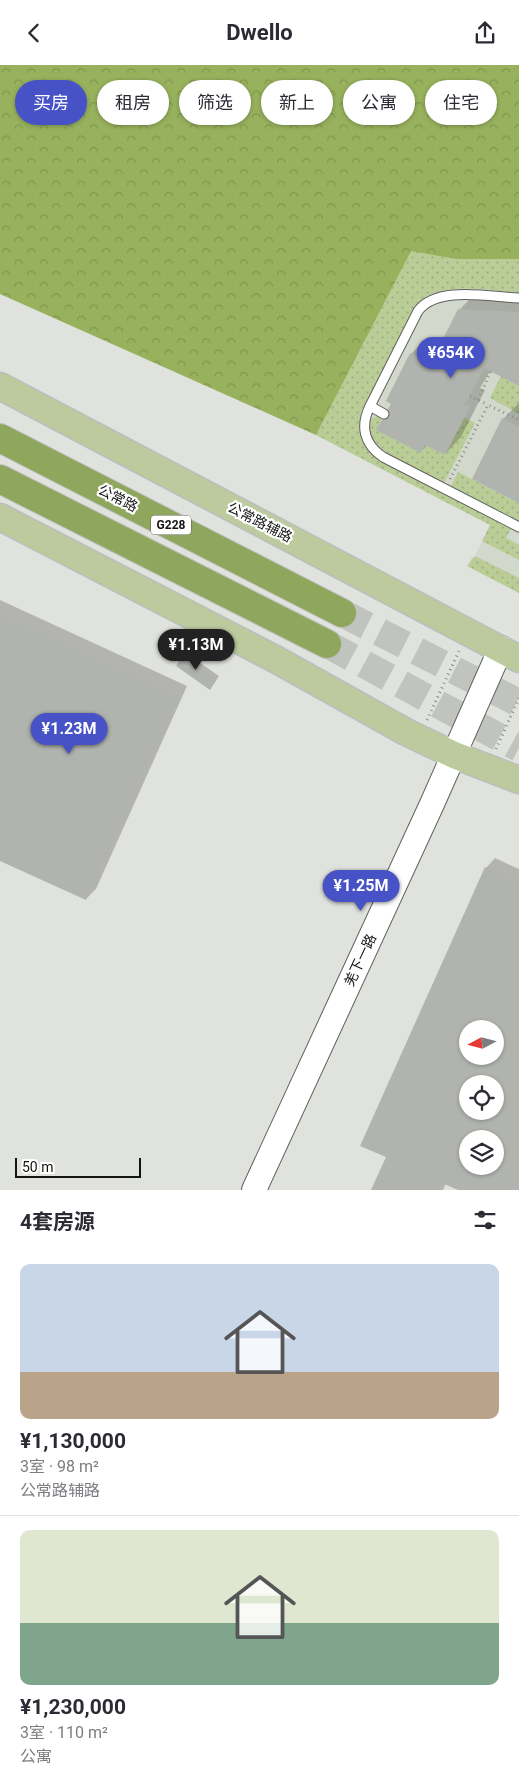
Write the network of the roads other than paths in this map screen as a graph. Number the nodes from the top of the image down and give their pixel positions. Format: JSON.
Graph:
{"nodes":[{"id":1,"x":519,"y":298,"type":"edge"},
{"id":2,"x":0,"y":386,"type":"edge"},
{"id":3,"x":370,"y":406,"type":"junction"},
{"id":4,"x":384,"y":414,"type":"dead end"},
{"id":5,"x":0,"y":438,"type":"edge"},
{"id":6,"x":0,"y":479,"type":"edge"},
{"id":7,"x":0,"y":517,"type":"edge"},
{"id":8,"x":519,"y":527,"type":"edge"},
{"id":9,"x":342,"y":613,"type":"tunnel mouth"},
{"id":10,"x":326,"y":644,"type":"tunnel mouth"},
{"id":11,"x":510,"y":653,"type":"edge"},
{"id":12,"x":454,"y":755,"type":"junction"},
{"id":13,"x":519,"y":780,"type":"edge"},
{"id":14,"x":254,"y":1190,"type":"edge"}],
"edges":[{"from":1,"to":3,"type":"lane"},
{"from":2,"to":11,"type":"main road","name":"公常路辅路"},
{"from":3,"to":4,"type":"lane"},
{"from":3,"to":8,"type":"lane"},
{"from":5,"to":9,"type":"highway","name":"公常路","number":"G228"},
{"from":6,"to":10,"type":"highway","number":"G228"},
{"from":7,"to":12,"type":"main road"},
{"from":11,"to":12,"type":"street","name":"羌下一路"},
{"from":12,"to":13,"type":"main road"},
{"from":12,"to":14,"type":"street","name":"羌下一路"}]}
